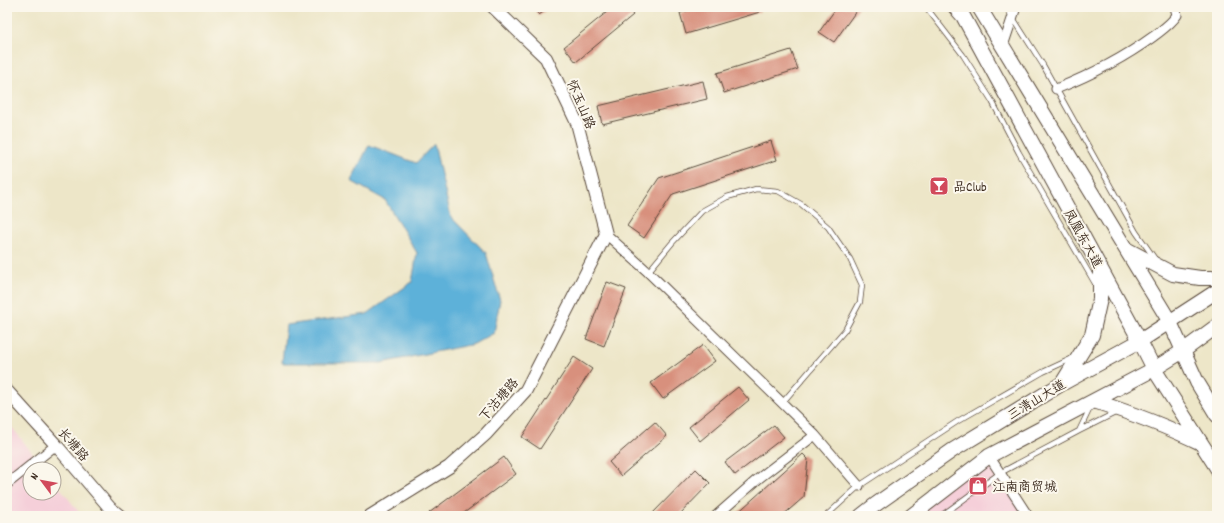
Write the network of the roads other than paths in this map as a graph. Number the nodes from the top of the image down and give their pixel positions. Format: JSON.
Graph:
{"nodes":[{"id":1,"x":494,"y":7,"type":"edge"},
{"id":2,"x":926,"y":7,"type":"edge"},
{"id":3,"x":955,"y":7,"type":"edge"},
{"id":4,"x":979,"y":7,"type":"edge"},
{"id":5,"x":1006,"y":7,"type":"edge"},
{"id":6,"x":1176,"y":7,"type":"edge"},
{"id":7,"x":1014,"y":11,"type":"edge"},
{"id":8,"x":1003,"y":46,"type":"junction"},
{"id":9,"x":1056,"y":89,"type":"junction"},
{"id":10,"x":606,"y":234,"type":"junction"},
{"id":11,"x":1125,"y":248,"type":"junction"},
{"id":12,"x":1161,"y":267,"type":"junction"},
{"id":13,"x":1100,"y":268,"type":"junction"},
{"id":14,"x":648,"y":272,"type":"junction"},
{"id":15,"x":1217,"y":281,"type":"edge"},
{"id":16,"x":1100,"y":292,"type":"junction"},
{"id":17,"x":1170,"y":322,"type":"junction"},
{"id":18,"x":1217,"y":326,"type":"edge"},
{"id":19,"x":1140,"y":341,"type":"junction"},
{"id":20,"x":1183,"y":351,"type":"junction"},
{"id":21,"x":1080,"y":354,"type":"junction"},
{"id":22,"x":1154,"y":369,"type":"junction"},
{"id":23,"x":1063,"y":383,"type":"junction"},
{"id":24,"x":7,"y":391,"type":"edge"},
{"id":25,"x":1094,"y":401,"type":"junction"},
{"id":26,"x":782,"y":402,"type":"junction"},
{"id":27,"x":1122,"y":410,"type":"junction"},
{"id":28,"x":1217,"y":415,"type":"edge"},
{"id":29,"x":1079,"y":431,"type":"junction"},
{"id":30,"x":816,"y":435,"type":"junction"},
{"id":31,"x":56,"y":445,"type":"junction"},
{"id":32,"x":1203,"y":445,"type":"junction"},
{"id":33,"x":989,"y":456,"type":"junction"},
{"id":34,"x":1217,"y":468,"type":"edge"},
{"id":35,"x":1000,"y":473,"type":"junction"},
{"id":36,"x":1217,"y":481,"type":"edge"},
{"id":37,"x":7,"y":484,"type":"edge"},
{"id":38,"x":859,"y":486,"type":"junction"},
{"id":39,"x":120,"y":516,"type":"edge"},
{"id":40,"x":370,"y":516,"type":"edge"},
{"id":41,"x":716,"y":516,"type":"edge"},
{"id":42,"x":826,"y":516,"type":"edge"},
{"id":43,"x":861,"y":516,"type":"edge"},
{"id":44,"x":911,"y":516,"type":"edge"},
{"id":45,"x":941,"y":516,"type":"edge"},
{"id":46,"x":1028,"y":516,"type":"edge"}],
"edges":[{"from":1,"to":10,"type":"street","name":"怀玉山路"},
{"from":2,"to":16,"type":"lane"},
{"from":3,"to":13,"type":"main road","name":"凤凰东大道"},
{"from":4,"to":8,"type":"main road"},
{"from":5,"to":7,"type":"lane"},
{"from":6,"to":9,"type":"street"},
{"from":7,"to":8,"type":"street"},
{"from":7,"to":9,"type":"lane"},
{"from":8,"to":11,"type":"main road"},
{"from":9,"to":12,"type":"lane"},
{"from":10,"to":14,"type":"street"},
{"from":10,"to":40,"type":"street","name":"下沽塘路"},
{"from":11,"to":12,"type":"main road"},
{"from":11,"to":17,"type":"main road"},
{"from":12,"to":15,"type":"main road"},
{"from":13,"to":16,"type":"main road"},
{"from":13,"to":19,"type":"main road","name":"凤凰东大道"},
{"from":14,"to":26,"type":"street"},
{"from":14,"to":26,"type":"lane"},
{"from":15,"to":17,"type":"main road","name":"三清山大道"},
{"from":16,"to":21,"type":"main road"},
{"from":17,"to":19,"type":"main road","name":"三清山大道"},
{"from":17,"to":20,"type":"main road"},
{"from":18,"to":20,"type":"main road","name":"三清山大道"},
{"from":19,"to":22,"type":"main road","name":"凤凰东大道"},
{"from":19,"to":23,"type":"main road","name":"三清山大道"},
{"from":20,"to":22,"type":"main road","name":"三清山大道"},
{"from":20,"to":28,"type":"main road"},
{"from":21,"to":23,"type":"main road"},
{"from":21,"to":38,"type":"lane"},
{"from":22,"to":25,"type":"main road","name":"三清山大道"},
{"from":22,"to":32,"type":"main road","name":"凤凰东大道"},
{"from":23,"to":43,"type":"main road","name":"三清山大道"},
{"from":24,"to":31,"type":"street","name":"长塘路"},
{"from":25,"to":27,"type":"main road"},
{"from":25,"to":29,"type":"lane"},
{"from":25,"to":33,"type":"main road","name":"三清山大道"},
{"from":26,"to":30,"type":"street"},
{"from":27,"to":29,"type":"lane"},
{"from":27,"to":32,"type":"main road"},
{"from":29,"to":35,"type":"lane"},
{"from":30,"to":38,"type":"street"},
{"from":30,"to":41,"type":"street"},
{"from":31,"to":37,"type":"street"},
{"from":31,"to":39,"type":"street","name":"长塘路"},
{"from":32,"to":34,"type":"main road","name":"凤凰东大道"},
{"from":32,"to":36,"type":"lane"},
{"from":33,"to":35,"type":"street"},
{"from":33,"to":44,"type":"main road","name":"三清山大道"},
{"from":35,"to":45,"type":"lane"},
{"from":35,"to":46,"type":"street"},
{"from":38,"to":42,"type":"lane"}]}
